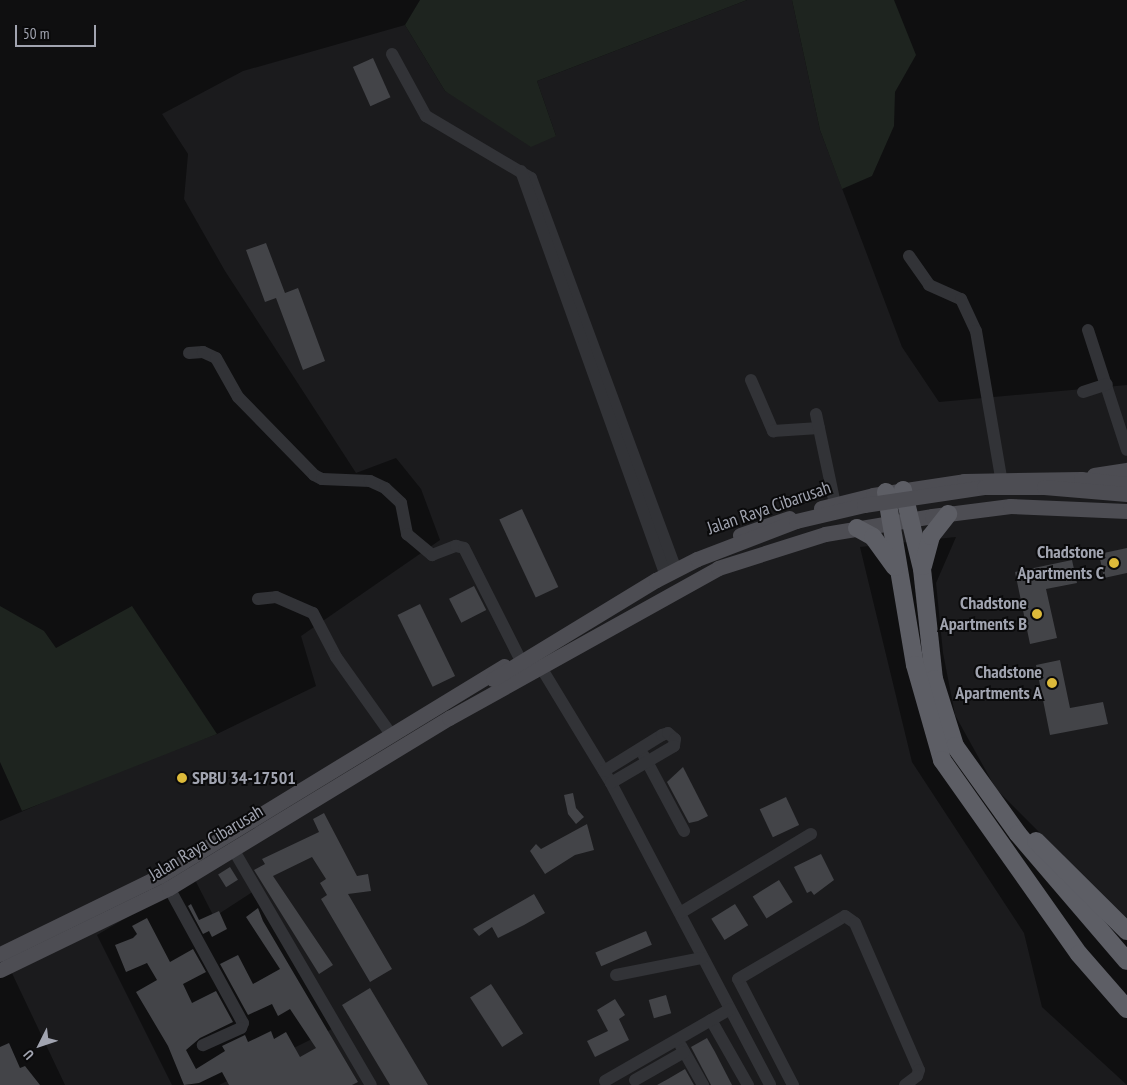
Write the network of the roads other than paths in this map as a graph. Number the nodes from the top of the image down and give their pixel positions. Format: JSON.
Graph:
{"nodes":[{"id":1,"x":392,"y":54,"type":"dead end"},
{"id":2,"x":910,"y":256,"type":"dead end"},
{"id":3,"x":1088,"y":330,"type":"dead end"},
{"id":4,"x":189,"y":353,"type":"dead end"},
{"id":5,"x":752,"y":380,"type":"dead end"},
{"id":6,"x":1107,"y":384,"type":"junction"},
{"id":7,"x":1083,"y":392,"type":"dead end"},
{"id":8,"x":816,"y":414,"type":"dead end"},
{"id":9,"x":819,"y":428,"type":"junction"},
{"id":10,"x":1127,"y":450,"type":"edge"},
{"id":11,"x":1127,"y":470,"type":"edge"},
{"id":12,"x":1001,"y":478,"type":"junction"},
{"id":13,"x":1081,"y":478,"type":"junction"},
{"id":14,"x":1127,"y":484,"type":"edge"},
{"id":15,"x":929,"y":486,"type":"junction"},
{"id":16,"x":888,"y":492,"type":"junction"},
{"id":17,"x":1127,"y":494,"type":"edge"},
{"id":18,"x":1127,"y":500,"type":"edge"},
{"id":19,"x":835,"y":504,"type":"junction"},
{"id":20,"x":1127,"y":511,"type":"edge"},
{"id":21,"x":940,"y":515,"type":"junction"},
{"id":22,"x":909,"y":520,"type":"junction"},
{"id":23,"x":885,"y":523,"type":"junction"},
{"id":24,"x":857,"y":528,"type":"junction"},
{"id":25,"x":669,"y":567,"type":"junction"},
{"id":26,"x":922,"y":569,"type":"junction"},
{"id":27,"x":898,"y":572,"type":"junction"},
{"id":28,"x":258,"y":599,"type":"dead end"},
{"id":29,"x":519,"y":657,"type":"junction"},
{"id":30,"x":542,"y":669,"type":"junction"},
{"id":31,"x":495,"y":681,"type":"junction"},
{"id":32,"x":449,"y":718,"type":"junction"},
{"id":33,"x":408,"y":723,"type":"junction"},
{"id":34,"x":390,"y":734,"type":"junction"},
{"id":35,"x":641,"y":749,"type":"junction"},
{"id":36,"x":647,"y":762,"type":"junction"},
{"id":37,"x":604,"y":771,"type":"junction"},
{"id":38,"x":611,"y":783,"type":"junction"},
{"id":39,"x":1004,"y":816,"type":"junction"},
{"id":40,"x":684,"y":831,"type":"dead end"},
{"id":41,"x":811,"y":834,"type":"dead end"},
{"id":42,"x":233,"y":849,"type":"junction"},
{"id":43,"x":169,"y":888,"type":"junction"},
{"id":44,"x":680,"y":913,"type":"junction"},
{"id":45,"x":1127,"y":931,"type":"edge"},
{"id":46,"x":0,"y":954,"type":"edge"},
{"id":47,"x":702,"y":958,"type":"junction"},
{"id":48,"x":1127,"y":961,"type":"edge"},
{"id":49,"x":0,"y":970,"type":"edge"},
{"id":50,"x":616,"y":975,"type":"dead end"},
{"id":51,"x":1127,"y":1009,"type":"edge"},
{"id":52,"x":730,"y":1010,"type":"junction"},
{"id":53,"x":711,"y":1020,"type":"junction"},
{"id":54,"x":678,"y":1040,"type":"junction"},
{"id":55,"x":203,"y":1045,"type":"dead end"},
{"id":56,"x":684,"y":1052,"type":"junction"},
{"id":57,"x":627,"y":1068,"type":"junction"},
{"id":58,"x":605,"y":1081,"type":"dead end"},
{"id":59,"x":636,"y":1083,"type":"edge"},
{"id":60,"x":371,"y":1085,"type":"edge"},
{"id":61,"x":703,"y":1085,"type":"edge"},
{"id":62,"x":748,"y":1085,"type":"edge"},
{"id":63,"x":770,"y":1085,"type":"edge"},
{"id":64,"x":794,"y":1085,"type":"edge"},
{"id":65,"x":904,"y":1085,"type":"edge"}],
"edges":[{"from":1,"to":25,"type":"street"},
{"from":2,"to":12,"type":"street"},
{"from":3,"to":6,"type":"street"},
{"from":4,"to":29,"type":"street"},
{"from":5,"to":9,"type":"street"},
{"from":6,"to":7,"type":"street"},
{"from":6,"to":10,"type":"street"},
{"from":8,"to":9,"type":"street"},
{"from":9,"to":19,"type":"street"},
{"from":11,"to":13,"type":"main road"},
{"from":12,"to":13,"type":"main road","name":"Jalan Raya Cibarusah"},
{"from":12,"to":15,"type":"main road","name":"Jalan Raya Cibarusah"},
{"from":13,"to":14,"type":"main road","name":"Jalan Raya Cibarusah"},
{"from":15,"to":16,"type":"main road","name":"Jalan Raya Cibarusah"},
{"from":15,"to":21,"type":"main road"},
{"from":16,"to":19,"type":"main road","name":"Jalan Raya Cibarusah"},
{"from":16,"to":22,"type":"highway"},
{"from":16,"to":23,"type":"highway"},
{"from":17,"to":31,"type":"main road","name":"Jalan Raya Cibarusah","bridge":true},
{"from":18,"to":31,"type":"main road","name":"Jalan Raya Cibarusah"},
{"from":19,"to":25,"type":"main road","name":"Jalan Raya Cibarusah"},
{"from":20,"to":21,"type":"main road","name":"Jalan Raya Cibarusah"},
{"from":21,"to":22,"type":"main road","name":"Jalan Raya Cibarusah"},
{"from":21,"to":26,"type":"highway"},
{"from":22,"to":23,"type":"main road","name":"Jalan Raya Cibarusah"},
{"from":22,"to":26,"type":"highway"},
{"from":23,"to":24,"type":"main road","name":"Jalan Raya Cibarusah"},
{"from":23,"to":27,"type":"highway"},
{"from":24,"to":27,"type":"highway"},
{"from":24,"to":30,"type":"main road","name":"Jalan Raya Cibarusah"},
{"from":25,"to":29,"type":"main road","name":"Jalan Raya Cibarusah"},
{"from":26,"to":39,"type":"highway"},
{"from":27,"to":51,"type":"highway"},
{"from":28,"to":34,"type":"street"},
{"from":29,"to":33,"type":"main road","name":"Jalan Raya Cibarusah"},
{"from":30,"to":32,"type":"main road","name":"Jalan Raya Cibarusah"},
{"from":30,"to":37,"type":"street"},
{"from":31,"to":32,"type":"main road","name":"Jalan Raya Cibarusah"},
{"from":31,"to":33,"type":"main road","name":"Jalan Raya Cibarusah"},
{"from":32,"to":42,"type":"main road","name":"Jalan Raya Cibarusah"},
{"from":33,"to":34,"type":"main road","name":"Jalan Raya Cibarusah"},
{"from":34,"to":46,"type":"main road","name":"Jalan Raya Cibarusah"},
{"from":35,"to":36,"type":"street"},
{"from":35,"to":36,"type":"street"},
{"from":35,"to":37,"type":"street"},
{"from":36,"to":38,"type":"street"},
{"from":36,"to":40,"type":"street"},
{"from":37,"to":38,"type":"street"},
{"from":38,"to":44,"type":"street"},
{"from":39,"to":45,"type":"highway"},
{"from":39,"to":48,"type":"highway"},
{"from":41,"to":44,"type":"street"},
{"from":42,"to":43,"type":"main road","name":"Jalan Raya Cibarusah"},
{"from":42,"to":60,"type":"street"},
{"from":43,"to":49,"type":"main road","name":"Jalan Raya Cibarusah"},
{"from":43,"to":55,"type":"street"},
{"from":44,"to":47,"type":"street"},
{"from":47,"to":50,"type":"street"},
{"from":47,"to":52,"type":"street"},
{"from":52,"to":53,"type":"street"},
{"from":52,"to":63,"type":"street"},
{"from":53,"to":54,"type":"street"},
{"from":53,"to":62,"type":"street"},
{"from":54,"to":56,"type":"street"},
{"from":54,"to":57,"type":"street"},
{"from":56,"to":59,"type":"street"},
{"from":56,"to":61,"type":"street"},
{"from":57,"to":58,"type":"street"},
{"from":57,"to":59,"type":"street"},
{"from":64,"to":65,"type":"street"}]}
